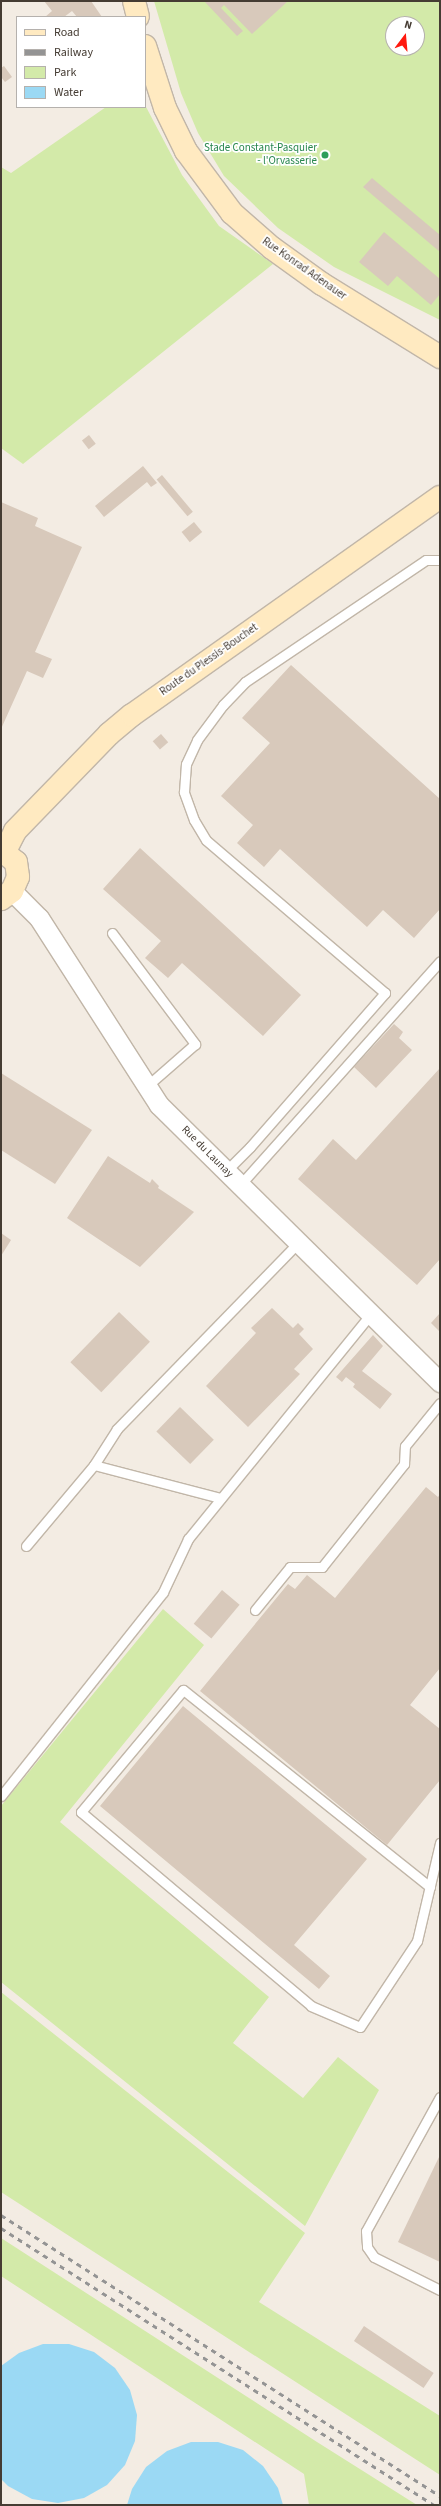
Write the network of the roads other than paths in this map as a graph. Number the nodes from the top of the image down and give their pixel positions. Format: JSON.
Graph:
{"nodes":[{"id":1,"x":134,"y":1,"type":"edge"},
{"id":2,"x":138,"y":16,"type":"edge"},
{"id":3,"x":146,"y":49,"type":"edge"},
{"id":4,"x":440,"y":357,"type":"edge"},
{"id":5,"x":440,"y":497,"type":"edge"},
{"id":6,"x":440,"y":560,"type":"edge"},
{"id":7,"x":3,"y":850,"type":"edge"},
{"id":8,"x":7,"y":895,"type":"edge"},
{"id":9,"x":112,"y":933,"type":"dead end"},
{"id":10,"x":440,"y":961,"type":"edge"},
{"id":11,"x":147,"y":1086,"type":"junction"},
{"id":12,"x":226,"y":1171,"type":"junction"},
{"id":13,"x":240,"y":1185,"type":"junction"},
{"id":14,"x":299,"y":1242,"type":"junction"},
{"id":15,"x":371,"y":1314,"type":"junction"},
{"id":16,"x":440,"y":1382,"type":"edge"},
{"id":17,"x":440,"y":1403,"type":"edge"},
{"id":18,"x":94,"y":1465,"type":"junction"},
{"id":19,"x":221,"y":1498,"type":"junction"},
{"id":20,"x":26,"y":1546,"type":"dead end"},
{"id":21,"x":255,"y":1610,"type":"dead end"},
{"id":22,"x":1,"y":1796,"type":"edge"},
{"id":23,"x":440,"y":1843,"type":"edge"},
{"id":24,"x":430,"y":1887,"type":"junction"},
{"id":25,"x":440,"y":2097,"type":"edge"},
{"id":26,"x":440,"y":2290,"type":"edge"}],
"edges":[{"from":1,"to":2,"type":"street"},
{"from":3,"to":4,"type":"street","name":"Rue Konrad Adenauer"},
{"from":5,"to":7,"type":"street","name":"Route du Plessis-Bouchet"},
{"from":6,"to":12,"type":"lane"},
{"from":7,"to":8,"type":"street"},
{"from":8,"to":11,"type":"street","name":"Rue du Launay"},
{"from":9,"to":11,"type":"lane"},
{"from":10,"to":13,"type":"lane"},
{"from":11,"to":12,"type":"street","name":"Rue du Launay"},
{"from":12,"to":13,"type":"street","name":"Rue du Launay"},
{"from":13,"to":14,"type":"street","name":"Rue du Launay"},
{"from":14,"to":15,"type":"street","name":"Rue du Launay"},
{"from":14,"to":18,"type":"lane"},
{"from":15,"to":16,"type":"street","name":"Rue du Launay"},
{"from":15,"to":19,"type":"lane"},
{"from":17,"to":21,"type":"lane"},
{"from":18,"to":19,"type":"lane"},
{"from":18,"to":20,"type":"lane"},
{"from":19,"to":22,"type":"lane"},
{"from":23,"to":24,"type":"lane"},
{"from":24,"to":24,"type":"lane"},
{"from":25,"to":26,"type":"lane"}]}
